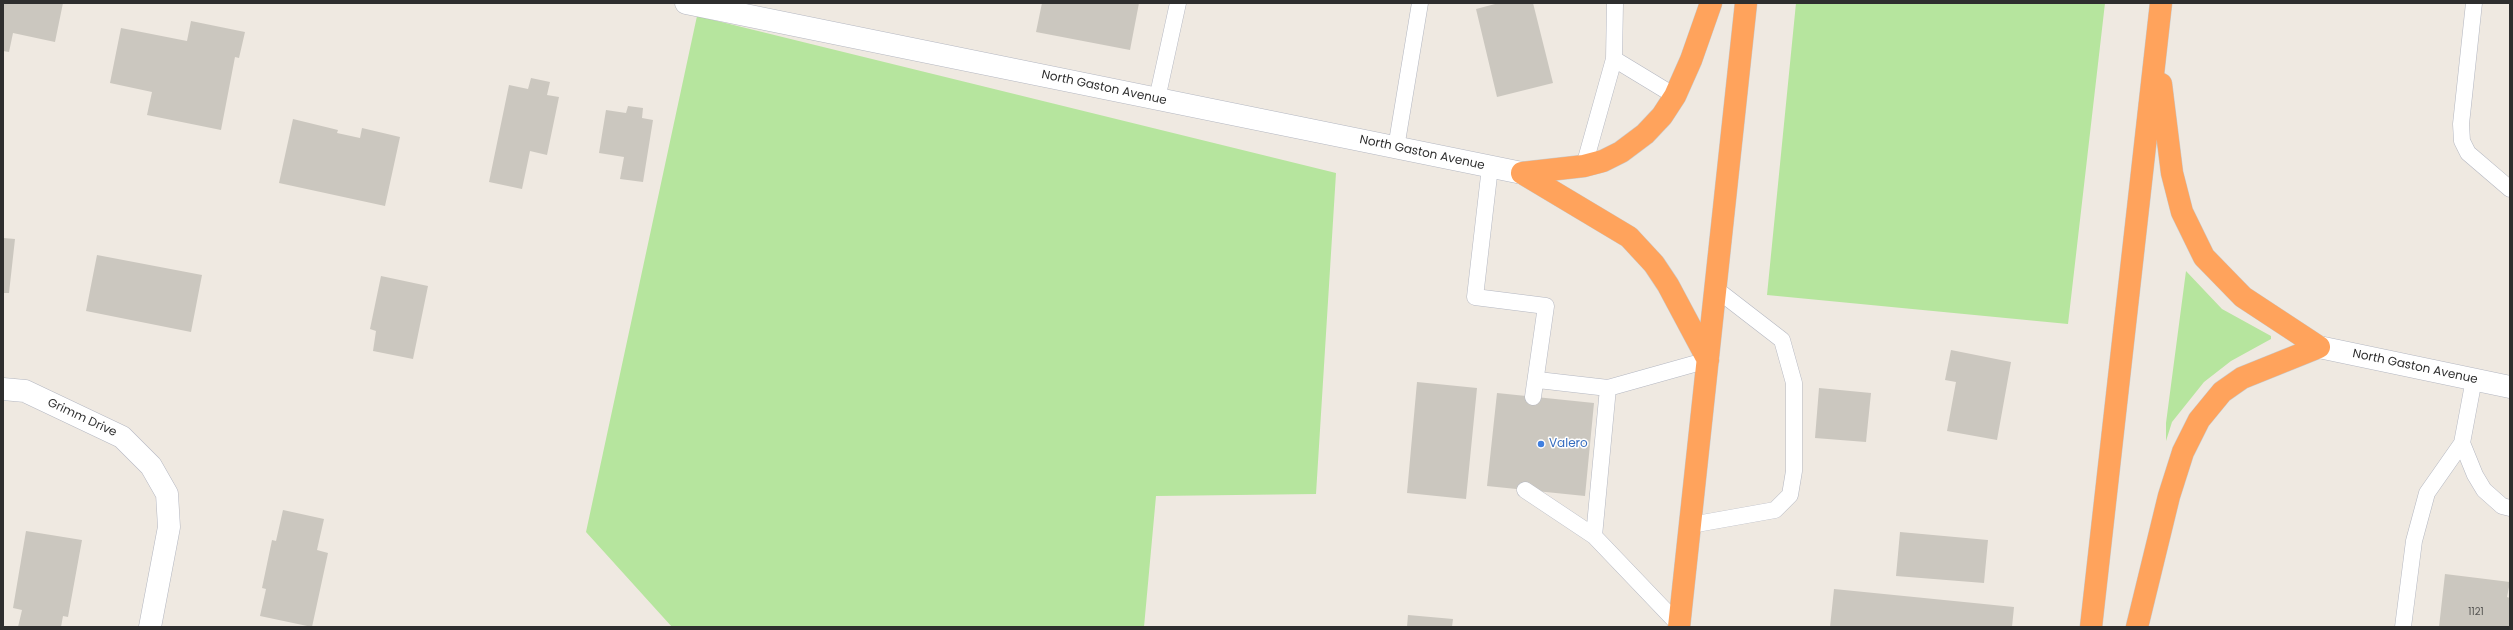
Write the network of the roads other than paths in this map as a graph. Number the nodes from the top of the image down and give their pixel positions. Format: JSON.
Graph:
{"nodes":[{"id":1,"x":686,"y":3,"type":"edge"},
{"id":2,"x":1178,"y":3,"type":"edge"},
{"id":3,"x":1420,"y":3,"type":"edge"},
{"id":4,"x":1615,"y":3,"type":"edge"},
{"id":5,"x":1711,"y":3,"type":"edge"},
{"id":6,"x":1746,"y":3,"type":"edge"},
{"id":7,"x":2161,"y":3,"type":"edge"},
{"id":8,"x":2474,"y":3,"type":"edge"},
{"id":9,"x":2157,"y":46,"type":"junction"},
{"id":10,"x":1614,"y":59,"type":"junction"},
{"id":11,"x":1675,"y":96,"type":"junction"},
{"id":12,"x":1156,"y":99,"type":"junction"},
{"id":13,"x":1396,"y":148,"type":"junction"},
{"id":14,"x":1584,"y":166,"type":"junction"},
{"id":15,"x":1490,"y":167,"type":"junction"},
{"id":16,"x":1522,"y":173,"type":"junction"},
{"id":17,"x":2510,"y":190,"type":"edge"},
{"id":18,"x":1716,"y":289,"type":"junction"},
{"id":19,"x":2319,"y":347,"type":"junction"},
{"id":20,"x":1708,"y":360,"type":"junction"},
{"id":21,"x":2474,"y":379,"type":"junction"},
{"id":22,"x":1538,"y":380,"type":"junction"},
{"id":23,"x":2510,"y":387,"type":"edge"},
{"id":24,"x":1608,"y":388,"type":"junction"},
{"id":25,"x":3,"y":389,"type":"edge"},
{"id":26,"x":1533,"y":397,"type":"dead end"},
{"id":27,"x":2462,"y":443,"type":"junction"},
{"id":28,"x":1525,"y":490,"type":"dead end"},
{"id":29,"x":2510,"y":508,"type":"edge"},
{"id":30,"x":1691,"y":525,"type":"junction"},
{"id":31,"x":1594,"y":536,"type":"junction"},
{"id":32,"x":1679,"y":626,"type":"edge"},
{"id":33,"x":150,"y":627,"type":"edge"},
{"id":34,"x":2091,"y":627,"type":"edge"},
{"id":35,"x":2137,"y":627,"type":"edge"},
{"id":36,"x":2403,"y":627,"type":"edge"}],
"edges":[{"from":1,"to":12,"type":"street","name":"North Gaston Avenue"},
{"from":2,"to":12,"type":"lane"},
{"from":3,"to":13,"type":"lane"},
{"from":4,"to":10,"type":"lane"},
{"from":5,"to":11,"type":"highway"},
{"from":6,"to":18,"type":"highway"},
{"from":7,"to":9,"type":"highway"},
{"from":8,"to":17,"type":"lane"},
{"from":9,"to":19,"type":"highway"},
{"from":9,"to":34,"type":"highway"},
{"from":10,"to":11,"type":"lane"},
{"from":10,"to":14,"type":"lane"},
{"from":11,"to":14,"type":"highway"},
{"from":12,"to":13,"type":"street","name":"North Gaston Avenue"},
{"from":13,"to":15,"type":"street","name":"North Gaston Avenue"},
{"from":14,"to":16,"type":"highway"},
{"from":15,"to":16,"type":"street","name":"North Gaston Avenue"},
{"from":15,"to":22,"type":"lane"},
{"from":16,"to":20,"type":"highway"},
{"from":18,"to":20,"type":"highway"},
{"from":18,"to":30,"type":"lane"},
{"from":19,"to":21,"type":"street","name":"North Gaston Avenue"},
{"from":19,"to":35,"type":"highway"},
{"from":20,"to":24,"type":"lane"},
{"from":20,"to":30,"type":"highway"},
{"from":21,"to":23,"type":"street","name":"North Gaston Avenue"},
{"from":21,"to":27,"type":"lane"},
{"from":22,"to":24,"type":"lane"},
{"from":22,"to":26,"type":"lane"},
{"from":24,"to":31,"type":"lane"},
{"from":25,"to":33,"type":"street","name":"Grimm Drive"},
{"from":27,"to":29,"type":"lane"},
{"from":27,"to":36,"type":"lane"},
{"from":28,"to":31,"type":"lane"},
{"from":30,"to":32,"type":"highway"},
{"from":31,"to":32,"type":"lane"}]}
